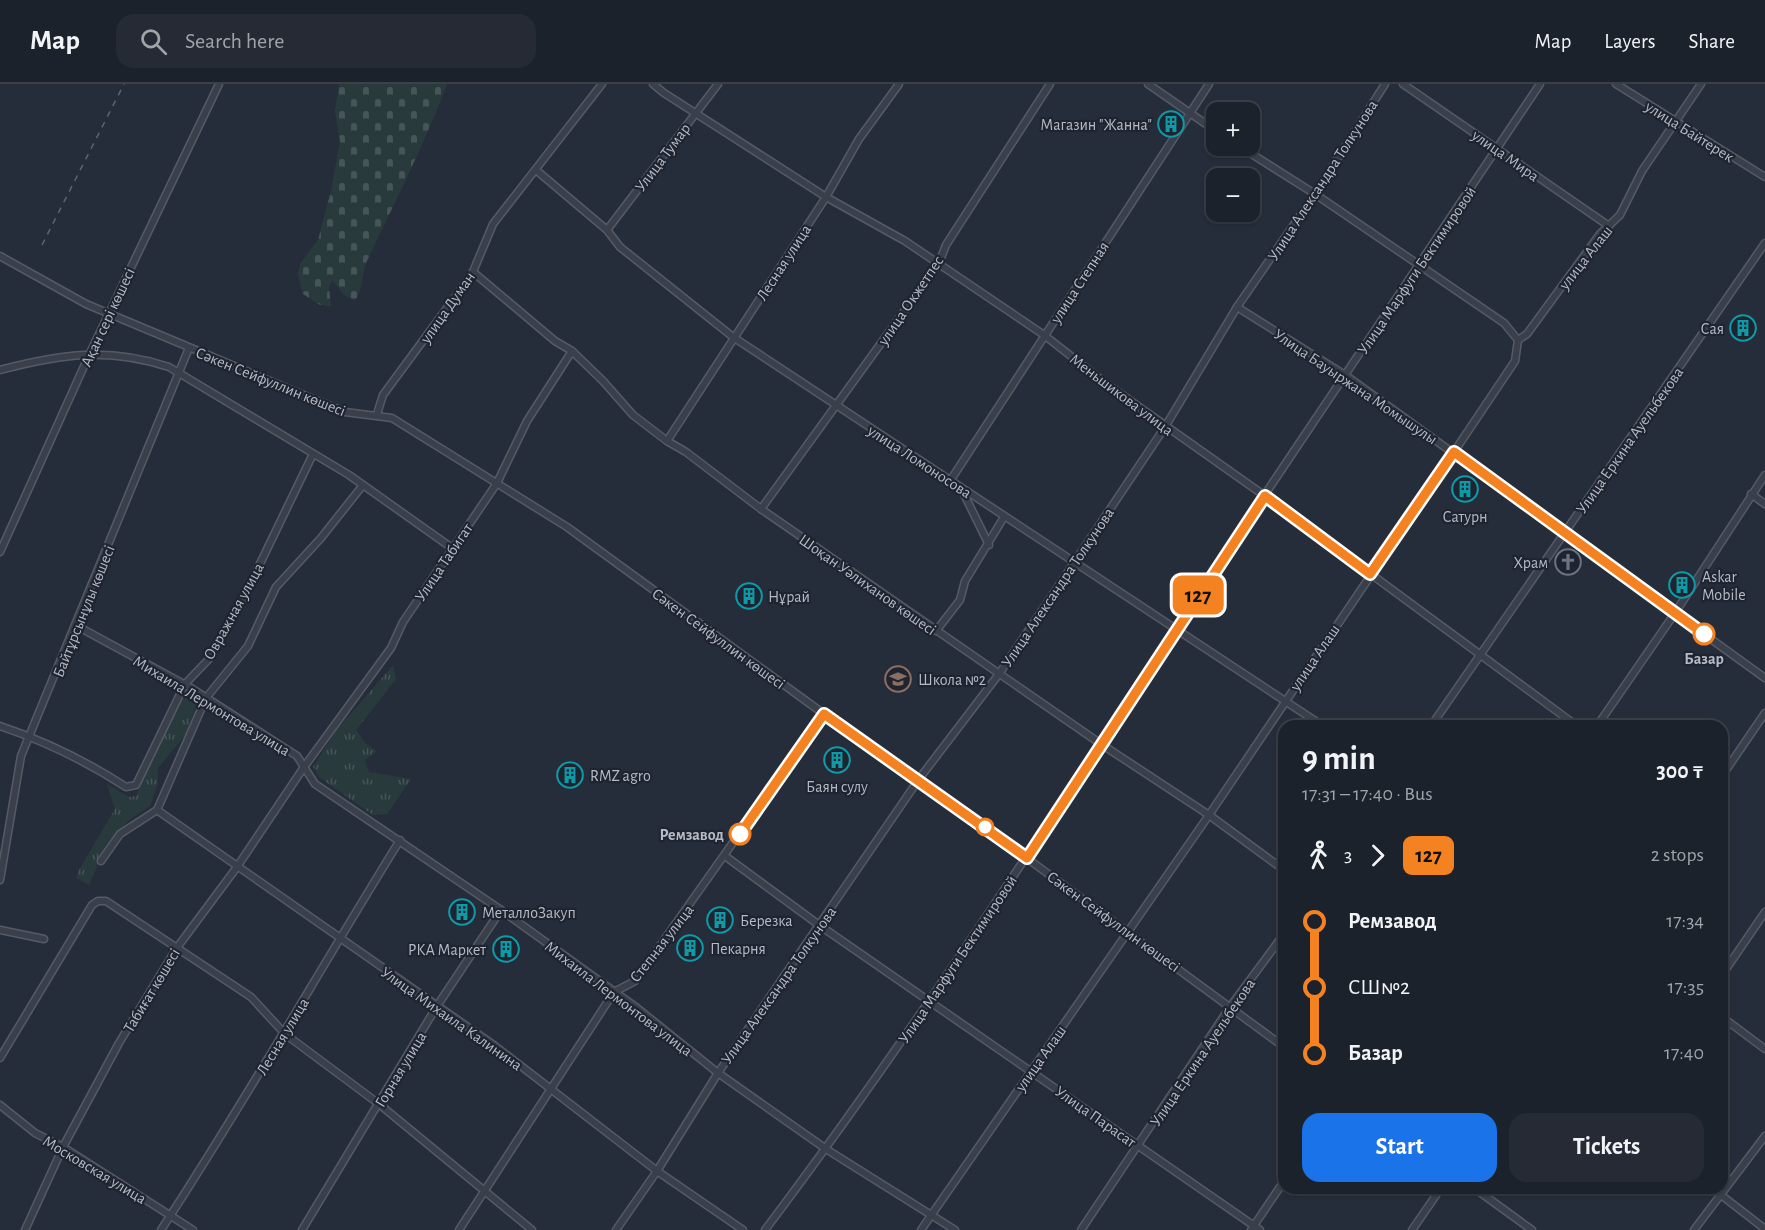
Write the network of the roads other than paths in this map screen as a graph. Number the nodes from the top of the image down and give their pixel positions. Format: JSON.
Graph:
{"nodes":[{"id":1,"x":219,"y":84,"type":"edge"},
{"id":2,"x":602,"y":84,"type":"edge"},
{"id":3,"x":653,"y":84,"type":"edge"},
{"id":4,"x":718,"y":84,"type":"edge"},
{"id":5,"x":899,"y":84,"type":"edge"},
{"id":6,"x":1050,"y":84,"type":"edge"},
{"id":7,"x":1148,"y":84,"type":"edge"},
{"id":8,"x":1209,"y":84,"type":"edge"},
{"id":9,"x":1385,"y":84,"type":"edge"},
{"id":10,"x":1403,"y":84,"type":"edge"},
{"id":11,"x":1540,"y":84,"type":"edge"},
{"id":12,"x":1616,"y":84,"type":"edge"},
{"id":13,"x":1701,"y":84,"type":"edge"},
{"id":14,"x":695,"y":114,"type":"junction"},
{"id":15,"x":1189,"y":114,"type":"junction"},
{"id":16,"x":1676,"y":123,"type":"junction"},
{"id":17,"x":1206,"y":125,"type":"edge"},
{"id":18,"x":1497,"y":149,"type":"junction"},
{"id":19,"x":1255,"y":156,"type":"edge"},
{"id":20,"x":536,"y":170,"type":"junction"},
{"id":21,"x":1765,"y":177,"type":"edge"},
{"id":22,"x":1315,"y":194,"type":"junction"},
{"id":23,"x":825,"y":197,"type":"junction"},
{"id":24,"x":1600,"y":220,"type":"junction"},
{"id":25,"x":1609,"y":226,"type":"junction"},
{"id":26,"x":607,"y":230,"type":"junction"},
{"id":27,"x":1600,"y":234,"type":"junction"},
{"id":28,"x":1765,"y":243,"type":"edge"},
{"id":29,"x":0,"y":255,"type":"edge"},
{"id":30,"x":939,"y":263,"type":"junction"},
{"id":31,"x":1420,"y":266,"type":"junction"},
{"id":32,"x":473,"y":272,"type":"junction"},
{"id":33,"x":1237,"y":308,"type":"junction"},
{"id":34,"x":108,"y":314,"type":"junction"},
{"id":35,"x":1044,"y":335,"type":"junction"},
{"id":36,"x":733,"y":337,"type":"junction"},
{"id":37,"x":1518,"y":340,"type":"junction"},
{"id":38,"x":189,"y":348,"type":"junction"},
{"id":39,"x":572,"y":351,"type":"junction"},
{"id":40,"x":90,"y":353,"type":"junction"},
{"id":41,"x":0,"y":370,"type":"edge"},
{"id":42,"x":179,"y":373,"type":"junction"},
{"id":43,"x":1345,"y":375,"type":"junction"},
{"id":44,"x":837,"y":404,"type":"junction"},
{"id":45,"x":377,"y":414,"type":"junction"},
{"id":46,"x":1165,"y":427,"type":"junction"},
{"id":47,"x":668,"y":441,"type":"junction"},
{"id":48,"x":1454,"y":452,"type":"junction"},
{"id":49,"x":313,"y":454,"type":"junction"},
{"id":50,"x":1765,"y":475,"type":"edge"},
{"id":51,"x":950,"y":481,"type":"junction"},
{"id":52,"x":496,"y":483,"type":"junction"},
{"id":53,"x":363,"y":485,"type":"junction"},
{"id":54,"x":960,"y":488,"type":"junction"},
{"id":55,"x":1751,"y":494,"type":"junction"},
{"id":56,"x":1265,"y":496,"type":"junction"},
{"id":57,"x":1765,"y":504,"type":"edge"},
{"id":58,"x":761,"y":509,"type":"junction"},
{"id":59,"x":1004,"y":517,"type":"junction"},
{"id":60,"x":1564,"y":532,"type":"junction"},
{"id":61,"x":989,"y":545,"type":"junction"},
{"id":62,"x":452,"y":548,"type":"junction"},
{"id":63,"x":0,"y":552,"type":"edge"},
{"id":64,"x":1074,"y":563,"type":"junction"},
{"id":65,"x":1370,"y":574,"type":"junction"},
{"id":66,"x":1675,"y":614,"type":"junction"},
{"id":67,"x":77,"y":626,"type":"junction"},
{"id":68,"x":1176,"y":628,"type":"junction"},
{"id":69,"x":936,"y":631,"type":"junction"},
{"id":70,"x":1480,"y":654,"type":"junction"},
{"id":71,"x":999,"y":674,"type":"junction"},
{"id":72,"x":1765,"y":678,"type":"edge"},
{"id":73,"x":185,"y":684,"type":"junction"},
{"id":74,"x":206,"y":698,"type":"junction"},
{"id":75,"x":1284,"y":700,"type":"junction"},
{"id":76,"x":1765,"y":713,"type":"edge"},
{"id":77,"x":824,"y":714,"type":"junction"},
{"id":78,"x":1314,"y":720,"type":"edge"},
{"id":79,"x":1435,"y":720,"type":"edge"},
{"id":80,"x":1569,"y":720,"type":"edge"},
{"id":81,"x":1601,"y":720,"type":"edge"},
{"id":82,"x":0,"y":726,"type":"edge"},
{"id":83,"x":30,"y":736,"type":"junction"},
{"id":84,"x":1101,"y":744,"type":"junction"},
{"id":85,"x":304,"y":767,"type":"junction"},
{"id":86,"x":1728,"y":767,"type":"edge"},
{"id":87,"x":919,"y":779,"type":"junction"},
{"id":88,"x":157,"y":810,"type":"junction"},
{"id":89,"x":1209,"y":815,"type":"junction"},
{"id":90,"x":400,"y":840,"type":"junction"},
{"id":91,"x":725,"y":856,"type":"junction"},
{"id":92,"x":1027,"y":858,"type":"junction"},
{"id":93,"x":101,"y":861,"type":"dead end"},
{"id":94,"x":1278,"y":866,"type":"edge"},
{"id":95,"x":237,"y":867,"type":"junction"},
{"id":96,"x":0,"y":880,"type":"edge"},
{"id":97,"x":501,"y":910,"type":"junction"},
{"id":98,"x":1765,"y":912,"type":"edge"},
{"id":99,"x":819,"y":925,"type":"junction"},
{"id":100,"x":0,"y":930,"type":"edge"},
{"id":101,"x":1128,"y":931,"type":"junction"},
{"id":102,"x":44,"y":939,"type":"dead end"},
{"id":103,"x":339,"y":939,"type":"junction"},
{"id":104,"x":1278,"y":942,"type":"edge"},
{"id":105,"x":176,"y":949,"type":"junction"},
{"id":106,"x":1728,"y":966,"type":"edge"},
{"id":107,"x":614,"y":992,"type":"junction"},
{"id":108,"x":929,"y":1002,"type":"junction"},
{"id":109,"x":437,"y":1006,"type":"junction"},
{"id":110,"x":1230,"y":1007,"type":"junction"},
{"id":111,"x":1728,"y":1021,"type":"edge"},
{"id":112,"x":285,"y":1034,"type":"junction"},
{"id":113,"x":1278,"y":1043,"type":"edge"},
{"id":114,"x":1765,"y":1048,"type":"edge"},
{"id":115,"x":0,"y":1058,"type":"edge"},
{"id":116,"x":1032,"y":1071,"type":"junction"},
{"id":117,"x":718,"y":1073,"type":"junction"},
{"id":118,"x":551,"y":1089,"type":"junction"},
{"id":119,"x":379,"y":1104,"type":"junction"},
{"id":120,"x":0,"y":1105,"type":"edge"},
{"id":121,"x":1765,"y":1136,"type":"edge"},
{"id":122,"x":1139,"y":1146,"type":"junction"},
{"id":123,"x":63,"y":1147,"type":"junction"},
{"id":124,"x":826,"y":1149,"type":"junction"},
{"id":125,"x":657,"y":1171,"type":"junction"},
{"id":126,"x":1728,"y":1186,"type":"edge"},
{"id":127,"x":1278,"y":1190,"type":"edge"},
{"id":128,"x":486,"y":1191,"type":"junction"},
{"id":129,"x":1437,"y":1194,"type":"edge"},
{"id":130,"x":1482,"y":1194,"type":"edge"},
{"id":131,"x":1721,"y":1195,"type":"joint"},
{"id":132,"x":171,"y":1215,"type":"junction"},
{"id":133,"x":932,"y":1215,"type":"junction"},
{"id":134,"x":1252,"y":1228,"type":"edge"},
{"id":135,"x":1765,"y":1229,"type":"edge"},
{"id":136,"x":25,"y":1230,"type":"edge"},
{"id":137,"x":161,"y":1230,"type":"edge"},
{"id":138,"x":193,"y":1230,"type":"edge"},
{"id":139,"x":302,"y":1230,"type":"edge"},
{"id":140,"x":459,"y":1230,"type":"edge"},
{"id":141,"x":532,"y":1230,"type":"edge"},
{"id":142,"x":616,"y":1230,"type":"edge"},
{"id":143,"x":743,"y":1230,"type":"edge"},
{"id":144,"x":765,"y":1230,"type":"edge"},
{"id":145,"x":921,"y":1230,"type":"edge"},
{"id":146,"x":955,"y":1230,"type":"edge"},
{"id":147,"x":1081,"y":1230,"type":"edge"},
{"id":148,"x":1260,"y":1230,"type":"edge"},
{"id":149,"x":1412,"y":1230,"type":"edge"},
{"id":150,"x":1533,"y":1230,"type":"edge"},
{"id":151,"x":1694,"y":1230,"type":"edge"}],
"edges":[{"from":1,"to":34,"type":"street","name":"Ақан сері көшесі"},
{"from":2,"to":20,"type":"street","name":"улица Думан"},
{"from":3,"to":14,"type":"street","name":"Меньшикова улица"},
{"from":4,"to":14,"type":"street","name":"Улица Тумар"},
{"from":5,"to":23,"type":"street","name":"Лесная улица"},
{"from":6,"to":30,"type":"street","name":"улица Окжетпес"},
{"from":7,"to":15,"type":"street"},
{"from":8,"to":15,"type":"street","name":"улица Степная"},
{"from":9,"to":22,"type":"street","name":"Улица Александра Толкунова"},
{"from":10,"to":18,"type":"street","name":"улица Мира"},
{"from":11,"to":18,"type":"street","name":"Улица Марфуги Бектимировой"},
{"from":12,"to":16,"type":"street","name":"улица Байтерек"},
{"from":13,"to":16,"type":"street","name":"улица Алаш"},
{"from":14,"to":23,"type":"street","name":"Меньшикова улица"},
{"from":14,"to":26,"type":"street","name":"Улица Тумар"},
{"from":15,"to":17,"type":"street"},
{"from":15,"to":35,"type":"street","name":"улица Степная"},
{"from":16,"to":21,"type":"street","name":"улица Байтерек"},
{"from":16,"to":25,"type":"street","name":"улица Алаш"},
{"from":18,"to":24,"type":"street","name":"улица Мира"},
{"from":18,"to":31,"type":"street","name":"Улица Марфуги Бектимировой"},
{"from":19,"to":22,"type":"street"},
{"from":20,"to":26,"type":"street","name":"улица Ломоносова"},
{"from":20,"to":32,"type":"street","name":"улица Думан"},
{"from":22,"to":31,"type":"street"},
{"from":22,"to":33,"type":"street","name":"Улица Александра Толкунова"},
{"from":23,"to":30,"type":"street","name":"Меньшикова улица"},
{"from":23,"to":36,"type":"street","name":"Лесная улица"},
{"from":24,"to":25,"type":"street","name":"улица Мира"},
{"from":24,"to":27,"type":"street"},
{"from":25,"to":27,"type":"street","name":"улица Алаш"},
{"from":26,"to":36,"type":"street","name":"улица Ломоносова"},
{"from":27,"to":37,"type":"street","name":"улица Алаш"},
{"from":28,"to":60,"type":"street","name":"Улица Еркина Ауельбекова"},
{"from":29,"to":34,"type":"street","name":"Сәкен Сейфуллин көшесі"},
{"from":30,"to":35,"type":"street","name":"Меньшикова улица"},
{"from":30,"to":44,"type":"street","name":"улица Окжетпес"},
{"from":31,"to":37,"type":"street"},
{"from":31,"to":43,"type":"street","name":"Улица Марфуги Бектимировой"},
{"from":32,"to":39,"type":"street","name":"Шоқан Уәлиханов көшесі"},
{"from":32,"to":45,"type":"street","name":"улица Думан"},
{"from":33,"to":43,"type":"street","name":"Улица Бауыржана Момышулы"},
{"from":33,"to":46,"type":"street","name":"Улица Александра Толкунова"},
{"from":34,"to":38,"type":"street","name":"Сәкен Сейфуллин көшесі"},
{"from":34,"to":40,"type":"street","name":"Ақан сері көшесі"},
{"from":35,"to":46,"type":"street","name":"Меньшикова улица"},
{"from":35,"to":51,"type":"street","name":"улица Степная"},
{"from":36,"to":44,"type":"street","name":"улица Ломоносова"},
{"from":36,"to":47,"type":"street","name":"Лесная улица"},
{"from":37,"to":48,"type":"street","name":"улица Алаш"},
{"from":38,"to":42,"type":"street","name":"Байтұрсынұлы көшесі"},
{"from":38,"to":45,"type":"street","name":"Сәкен Сейфуллин көшесі"},
{"from":39,"to":47,"type":"street","name":"Шоқан Уәлиханов көшесі"},
{"from":39,"to":52,"type":"street","name":"Улица Табигат"},
{"from":40,"to":41,"type":"street"},
{"from":40,"to":42,"type":"street"},
{"from":40,"to":63,"type":"street","name":"Ақан сері көшесі"},
{"from":42,"to":49,"type":"street"},
{"from":42,"to":67,"type":"street","name":"Байтұрсынұлы көшесі"},
{"from":43,"to":48,"type":"street","name":"Улица Бауыржана Момышулы"},
{"from":43,"to":56,"type":"street","name":"Улица Марфуги Бектимировой"},
{"from":44,"to":51,"type":"street","name":"улица Ломоносова"},
{"from":44,"to":58,"type":"street","name":"улица Окжетпес"},
{"from":45,"to":52,"type":"street","name":"Сәкен Сейфуллин көшесі"},
{"from":46,"to":56,"type":"street","name":"Меньшикова улица"},
{"from":46,"to":64,"type":"street","name":"Улица Александра Толкунова"},
{"from":47,"to":58,"type":"street","name":"Шоқан Уәлиханов көшесі"},
{"from":48,"to":60,"type":"street","name":"Улица Бауыржана Момышулы"},
{"from":48,"to":65,"type":"street","name":"улица Алаш"},
{"from":49,"to":53,"type":"street"},
{"from":49,"to":73,"type":"street","name":"Овражная улица"},
{"from":50,"to":55,"type":"street"},
{"from":51,"to":54,"type":"street","name":"улица Ломоносова"},
{"from":52,"to":62,"type":"street","name":"Улица Табигат"},
{"from":52,"to":77,"type":"street","name":"Сәкен Сейфуллин көшесі"},
{"from":53,"to":62,"type":"street"},
{"from":53,"to":74,"type":"street","name":"Овражная улица"},
{"from":54,"to":59,"type":"street","name":"улица Ломоносова"},
{"from":54,"to":61,"type":"street"},
{"from":55,"to":57,"type":"street"},
{"from":55,"to":66,"type":"street"},
{"from":56,"to":65,"type":"street","name":"Меньшикова улица"},
{"from":56,"to":68,"type":"street","name":"Улица Марфуги Бектимировой"},
{"from":58,"to":69,"type":"street","name":"Шоқан Уәлиханов көшесі"},
{"from":59,"to":61,"type":"street"},
{"from":59,"to":64,"type":"street","name":"улица Ломоносова"},
{"from":60,"to":66,"type":"street","name":"Улица Бауыржана Момышулы"},
{"from":60,"to":70,"type":"street","name":"Улица Еркина Ауельбекова"},
{"from":61,"to":69,"type":"street"},
{"from":62,"to":85,"type":"street","name":"Улица Табигат"},
{"from":64,"to":68,"type":"street","name":"улица Ломоносова"},
{"from":64,"to":71,"type":"street","name":"Улица Александра Толкунова"},
{"from":65,"to":70,"type":"street","name":"Меньшикова улица"},
{"from":65,"to":75,"type":"street","name":"улица Алаш"},
{"from":66,"to":72,"type":"street","name":"Улица Бауыржана Момышулы"},
{"from":66,"to":81,"type":"street"},
{"from":67,"to":73,"type":"street","name":"Михаила Лермонтова улица"},
{"from":67,"to":83,"type":"street","name":"Байтұрсынұлы көшесі"},
{"from":68,"to":75,"type":"street","name":"улица Ломоносова"},
{"from":68,"to":84,"type":"street","name":"Улица Марфуги Бектимировой"},
{"from":69,"to":71,"type":"street","name":"Шоқан Уәлиханов көшесі"},
{"from":70,"to":79,"type":"street","name":"Улица Еркина Ауельбекова"},
{"from":70,"to":80,"type":"street","name":"Меньшикова улица"},
{"from":71,"to":84,"type":"street","name":"Шоқан Уәлиханов көшесі"},
{"from":71,"to":87,"type":"street","name":"Улица Александра Толкунова"},
{"from":73,"to":74,"type":"street","name":"Михаила Лермонтова улица"},
{"from":73,"to":83,"type":"street","name":"Овражная улица"},
{"from":74,"to":85,"type":"street","name":"Михаила Лермонтова улица"},
{"from":74,"to":88,"type":"street","name":"Овражная улица"},
{"from":75,"to":78,"type":"street","name":"улица Ломоносова"},
{"from":75,"to":89,"type":"street","name":"улица Алаш"},
{"from":76,"to":86,"type":"street"},
{"from":77,"to":87,"type":"street","name":"Сәкен Сейфуллин көшесі"},
{"from":77,"to":91,"type":"street","name":"Степная улица"},
{"from":82,"to":83,"type":"street"},
{"from":83,"to":96,"type":"street","name":"Байтұрсынұлы көшесі"},
{"from":84,"to":89,"type":"street","name":"Шоқан Уәлиханов көшесі"},
{"from":84,"to":92,"type":"street","name":"Улица Марфуги Бектимировой"},
{"from":85,"to":90,"type":"street","name":"Михаила Лермонтова улица"},
{"from":85,"to":95,"type":"street","name":"Табиғат көшесі"},
{"from":87,"to":92,"type":"street","name":"Сәкен Сейфуллин көшесі"},
{"from":87,"to":99,"type":"street","name":"Улица Александра Толкунова"},
{"from":88,"to":93,"type":"street"},
{"from":88,"to":95,"type":"street","name":"Улица Михаила Калинина"},
{"from":89,"to":94,"type":"street","name":"Шоқан Уәлиханов көшесі"},
{"from":89,"to":101,"type":"street","name":"улица Алаш"},
{"from":90,"to":97,"type":"street","name":"Михаила Лермонтова улица"},
{"from":90,"to":103,"type":"street","name":"Лесная улица"},
{"from":91,"to":99,"type":"street","name":"Улица Парасат"},
{"from":91,"to":107,"type":"street","name":"Степная улица"},
{"from":92,"to":101,"type":"street","name":"Сәкен Сейфуллин көшесі"},
{"from":92,"to":108,"type":"street","name":"Улица Марфуги Бектимировой"},
{"from":95,"to":103,"type":"street","name":"Улица Михаила Калинина"},
{"from":95,"to":105,"type":"street","name":"Табиғат көшесі"},
{"from":97,"to":107,"type":"street","name":"Михаила Лермонтова улица"},
{"from":97,"to":109,"type":"street","name":"Горная улица"},
{"from":98,"to":106,"type":"street"},
{"from":99,"to":108,"type":"street","name":"Улица Парасат"},
{"from":99,"to":117,"type":"street","name":"Улица Александра Толкунова"},
{"from":100,"to":102,"type":"street"},
{"from":101,"to":110,"type":"street","name":"Сәкен Сейфуллин көшесі"},
{"from":101,"to":116,"type":"street","name":"улица Алаш"},
{"from":103,"to":109,"type":"street","name":"Улица Михаила Калинина"},
{"from":103,"to":112,"type":"street","name":"Лесная улица"},
{"from":104,"to":110,"type":"street","name":"Улица Еркина Ауельбекова"},
{"from":105,"to":112,"type":"street"},
{"from":105,"to":115,"type":"street"},
{"from":105,"to":123,"type":"street","name":"Табиғат көшесі"},
{"from":107,"to":117,"type":"street","name":"Михаила Лермонтова улица"},
{"from":107,"to":118,"type":"street","name":"Степная улица"},
{"from":108,"to":116,"type":"street","name":"Улица Парасат"},
{"from":108,"to":124,"type":"street","name":"Улица Марфуги Бектимировой"},
{"from":109,"to":118,"type":"street","name":"Улица Михаила Калинина"},
{"from":109,"to":119,"type":"street","name":"Горная улица"},
{"from":110,"to":113,"type":"street","name":"Сәкен Сейфуллин көшесі"},
{"from":110,"to":122,"type":"street","name":"Улица Еркина Ауельбекова"},
{"from":111,"to":114,"type":"street"},
{"from":112,"to":119,"type":"street"},
{"from":112,"to":132,"type":"street","name":"Лесная улица"},
{"from":116,"to":122,"type":"street","name":"Улица Парасат"},
{"from":116,"to":133,"type":"street","name":"улица Алаш"},
{"from":117,"to":124,"type":"street","name":"Михаила Лермонтова улица"},
{"from":117,"to":125,"type":"street","name":"Улица Александра Толкунова"},
{"from":118,"to":125,"type":"street","name":"Улица Михаила Калинина"},
{"from":118,"to":128,"type":"street","name":"Степная улица"},
{"from":119,"to":128,"type":"street"},
{"from":119,"to":139,"type":"street","name":"Горная улица"},
{"from":120,"to":123,"type":"street","name":"Московская улица"},
{"from":121,"to":126,"type":"street"},
{"from":122,"to":134,"type":"street","name":"Улица Парасат"},
{"from":122,"to":147,"type":"street","name":"Улица Еркина Ауельбекова"},
{"from":123,"to":132,"type":"street","name":"Московская улица"},
{"from":123,"to":136,"type":"street","name":"Табиғат көшесі"},
{"from":124,"to":133,"type":"street","name":"Михаила Лермонтова улица"},
{"from":124,"to":144,"type":"street","name":"Улица Марфуги Бектимировой"},
{"from":125,"to":142,"type":"street","name":"Улица Александра Толкунова"},
{"from":125,"to":143,"type":"street","name":"Улица Михаила Калинина"},
{"from":127,"to":134,"type":"street"},
{"from":128,"to":140,"type":"street","name":"Степная улица"},
{"from":128,"to":141,"type":"street"},
{"from":129,"to":149,"type":"street"},
{"from":130,"to":150,"type":"street"},
{"from":131,"to":135,"type":"street"},
{"from":131,"to":151,"type":"street"},
{"from":132,"to":137,"type":"street","name":"Лесная улица"},
{"from":132,"to":138,"type":"street","name":"Московская улица"},
{"from":133,"to":145,"type":"street","name":"улица Алаш"},
{"from":133,"to":146,"type":"street","name":"Михаила Лермонтова улица"},
{"from":134,"to":148,"type":"street","name":"Улица Парасат"}]}
